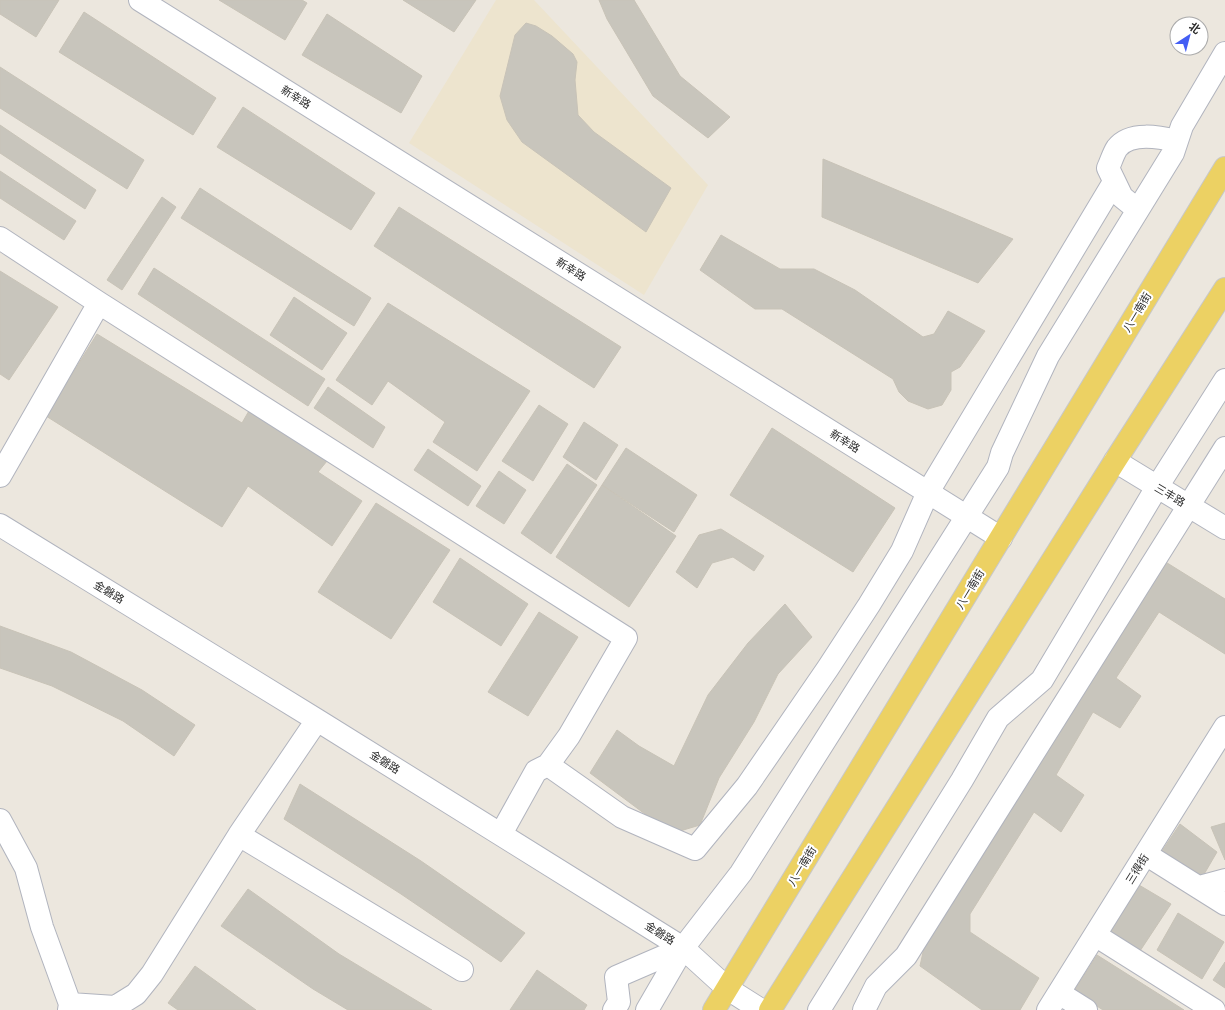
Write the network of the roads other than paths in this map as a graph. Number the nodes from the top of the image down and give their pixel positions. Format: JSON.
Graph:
{"nodes":[{"id":1,"x":140,"y":0,"type":"edge"},
{"id":2,"x":1225,"y":53,"type":"edge"},
{"id":3,"x":1177,"y":140,"type":"junction"},
{"id":4,"x":1225,"y":168,"type":"edge"},
{"id":5,"x":1114,"y":182,"type":"junction"},
{"id":6,"x":1138,"y":210,"type":"junction"},
{"id":7,"x":0,"y":238,"type":"edge"},
{"id":8,"x":1225,"y":289,"type":"edge"},
{"id":9,"x":99,"y":303,"type":"junction"},
{"id":10,"x":1225,"y":380,"type":"edge"},
{"id":11,"x":1225,"y":448,"type":"edge"},
{"id":12,"x":1115,"y":461,"type":"junction"},
{"id":13,"x":0,"y":476,"type":"edge"},
{"id":14,"x":1157,"y":487,"type":"junction"},
{"id":15,"x":928,"y":492,"type":"junction"},
{"id":16,"x":1188,"y":506,"type":"junction"},
{"id":17,"x":968,"y":517,"type":"junction"},
{"id":18,"x":0,"y":525,"type":"edge"},
{"id":19,"x":1225,"y":528,"type":"edge"},
{"id":20,"x":1001,"y":538,"type":"junction"},
{"id":21,"x":317,"y":720,"type":"junction"},
{"id":22,"x":1224,"y":735,"type":"edge"},
{"id":23,"x":548,"y":765,"type":"junction"},
{"id":24,"x":0,"y":820,"type":"edge"},
{"id":25,"x":501,"y":834,"type":"junction"},
{"id":26,"x":239,"y":835,"type":"junction"},
{"id":27,"x":1147,"y":855,"type":"junction"},
{"id":28,"x":1225,"y":880,"type":"edge"},
{"id":29,"x":1199,"y":887,"type":"junction"},
{"id":30,"x":1225,"y":904,"type":"edge"},
{"id":31,"x":1095,"y":935,"type":"junction"},
{"id":32,"x":683,"y":948,"type":"junction"},
{"id":33,"x":462,"y":970,"type":"dead end"},
{"id":34,"x":728,"y":989,"type":"junction"},
{"id":35,"x":1054,"y":1002,"type":"edge"},
{"id":36,"x":70,"y":1007,"type":"edge"},
{"id":37,"x":614,"y":1010,"type":"edge"},
{"id":38,"x":647,"y":1010,"type":"edge"},
{"id":39,"x":714,"y":1010,"type":"edge"},
{"id":40,"x":761,"y":1010,"type":"edge"},
{"id":41,"x":770,"y":1010,"type":"edge"},
{"id":42,"x":820,"y":1010,"type":"edge"},
{"id":43,"x":864,"y":1010,"type":"edge"},
{"id":44,"x":1086,"y":1010,"type":"edge"},
{"id":45,"x":1214,"y":1010,"type":"edge"}],
"edges":[{"from":1,"to":15,"type":"street","name":"新幸路"},
{"from":2,"to":3,"type":"street"},
{"from":3,"to":5,"type":"street"},
{"from":3,"to":6,"type":"street"},
{"from":4,"to":20,"type":"main road","name":"八一南街"},
{"from":5,"to":6,"type":"street"},
{"from":5,"to":15,"type":"street"},
{"from":6,"to":17,"type":"street"},
{"from":7,"to":9,"type":"street"},
{"from":8,"to":12,"type":"main road"},
{"from":9,"to":13,"type":"street"},
{"from":9,"to":23,"type":"street"},
{"from":10,"to":14,"type":"street"},
{"from":11,"to":16,"type":"street"},
{"from":12,"to":14,"type":"street","name":"三丰路"},
{"from":12,"to":41,"type":"main road"},
{"from":14,"to":16,"type":"street","name":"三丰路"},
{"from":14,"to":42,"type":"street"},
{"from":15,"to":17,"type":"street","name":"新幸路"},
{"from":15,"to":23,"type":"street"},
{"from":16,"to":19,"type":"street","name":"三丰路"},
{"from":16,"to":43,"type":"street"},
{"from":17,"to":20,"type":"street","name":"新幸路"},
{"from":17,"to":32,"type":"street"},
{"from":18,"to":21,"type":"street","name":"金磐路"},
{"from":20,"to":34,"type":"main road","name":"八一南街"},
{"from":21,"to":25,"type":"street","name":"金磐路"},
{"from":21,"to":26,"type":"street"},
{"from":22,"to":27,"type":"street","name":"三得街"},
{"from":23,"to":25,"type":"street"},
{"from":24,"to":36,"type":"street"},
{"from":25,"to":32,"type":"street","name":"金磐路"},
{"from":26,"to":33,"type":"street"},
{"from":26,"to":36,"type":"street"},
{"from":27,"to":29,"type":"street"},
{"from":27,"to":31,"type":"street","name":"三得街"},
{"from":28,"to":29,"type":"street"},
{"from":29,"to":30,"type":"street"},
{"from":31,"to":35,"type":"street","name":"三得街"},
{"from":31,"to":45,"type":"street"},
{"from":32,"to":34,"type":"street","name":"金磐路"},
{"from":32,"to":37,"type":"street"},
{"from":32,"to":38,"type":"street"},
{"from":34,"to":39,"type":"main road","name":"八一南街"},
{"from":34,"to":40,"type":"street","name":"金磐路"},
{"from":35,"to":44,"type":"street"}]}
